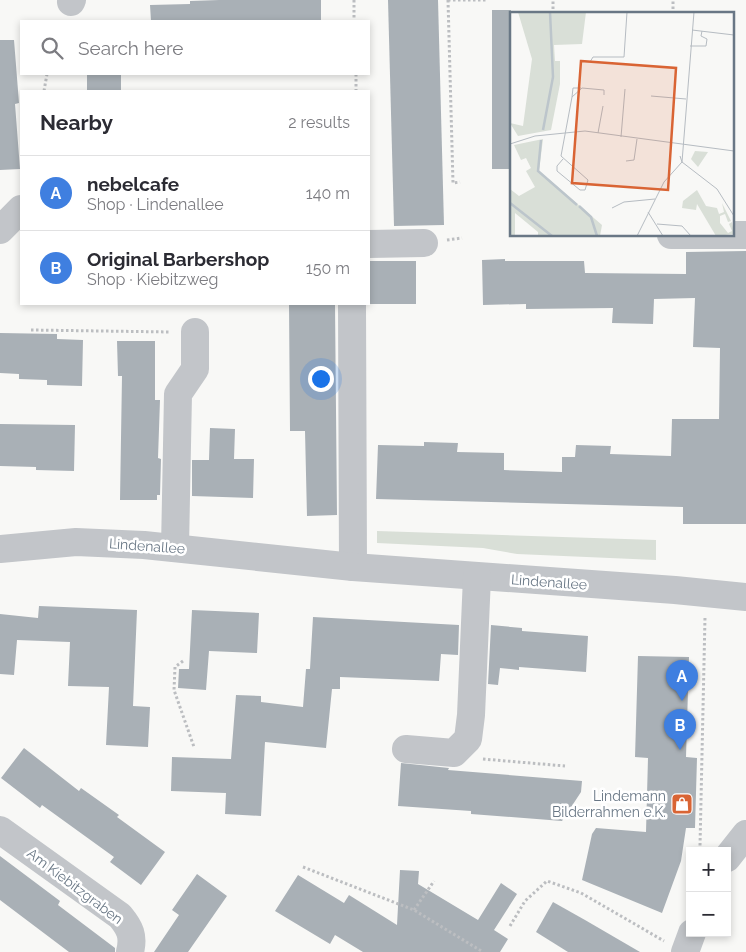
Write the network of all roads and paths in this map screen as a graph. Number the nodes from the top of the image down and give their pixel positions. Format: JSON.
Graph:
{"nodes":[{"id":1,"x":354,"y":0,"type":"edge"},
{"id":2,"x":448,"y":0,"type":"edge"},
{"id":3,"x":488,"y":0,"type":"edge"},
{"id":4,"x":354,"y":20,"type":"edge"},
{"id":5,"x":47,"y":75,"type":"edge"},
{"id":6,"x":356,"y":75,"type":"edge"},
{"id":7,"x":44,"y":90,"type":"edge"},
{"id":8,"x":356,"y":90,"type":"edge"},
{"id":9,"x":460,"y":182,"type":"dead end"},
{"id":10,"x":0,"y":207,"type":"edge"},
{"id":11,"x":20,"y":208,"type":"edge"},
{"id":12,"x":20,"y":209,"type":"edge"},
{"id":13,"x":0,"y":230,"type":"edge"},
{"id":14,"x":424,"y":243,"type":"dead end"},
{"id":15,"x":370,"y":244,"type":"edge"},
{"id":16,"x":352,"y":305,"type":"edge"},
{"id":17,"x":31,"y":330,"type":"dead end"},
{"id":18,"x":195,"y":332,"type":"joint"},
{"id":19,"x":175,"y":548,"type":"junction"},
{"id":20,"x":0,"y":549,"type":"edge"},
{"id":21,"x":353,"y":567,"type":"junction"},
{"id":22,"x":477,"y":577,"type":"junction"},
{"id":23,"x":746,"y":597,"type":"edge"},
{"id":24,"x":705,"y":616,"type":"dead end"},
{"id":25,"x":183,"y":661,"type":"dead end"},
{"id":26,"x":468,"y":739,"type":"junction"},
{"id":27,"x":194,"y":747,"type":"dead end"},
{"id":28,"x":406,"y":749,"type":"dead end"},
{"id":29,"x":565,"y":766,"type":"dead end"},
{"id":30,"x":0,"y":830,"type":"edge"},
{"id":31,"x":746,"y":834,"type":"edge"},
{"id":32,"x":701,"y":847,"type":"edge"},
{"id":33,"x":731,"y":853,"type":"edge"},
{"id":34,"x":303,"y":867,"type":"dead end"},
{"id":35,"x":434,"y":881,"type":"dead end"},
{"id":36,"x":414,"y":910,"type":"junction"},
{"id":37,"x":510,"y":926,"type":"dead end"},
{"id":38,"x":682,"y":943,"type":"edge"},
{"id":39,"x":130,"y":952,"type":"edge"},
{"id":40,"x":483,"y":952,"type":"edge"}],
"edges":[{"from":1,"to":4,"type":"path"},
{"from":2,"to":3,"type":"path"},
{"from":2,"to":9,"type":"path"},
{"from":5,"to":7,"type":"path"},
{"from":6,"to":8,"type":"path"},
{"from":10,"to":11,"type":"street"},
{"from":12,"to":13,"type":"street"},
{"from":14,"to":15,"type":"street"},
{"from":16,"to":21,"type":"street"},
{"from":17,"to":18,"type":"path"},
{"from":18,"to":19,"type":"street"},
{"from":19,"to":20,"type":"street","name":"Lindenallee"},
{"from":19,"to":21,"type":"street","name":"Lindenallee"},
{"from":21,"to":22,"type":"street","name":"Lindenallee"},
{"from":22,"to":23,"type":"street","name":"Lindenallee"},
{"from":22,"to":26,"type":"street"},
{"from":24,"to":32,"type":"path"},
{"from":25,"to":27,"type":"path"},
{"from":26,"to":28,"type":"street"},
{"from":26,"to":29,"type":"path"},
{"from":30,"to":39,"type":"street","name":"Am Kiebitzgraben"},
{"from":31,"to":33,"type":"street"},
{"from":34,"to":36,"type":"path"},
{"from":35,"to":36,"type":"path"},
{"from":36,"to":40,"type":"path"},
{"from":37,"to":38,"type":"path"}]}
